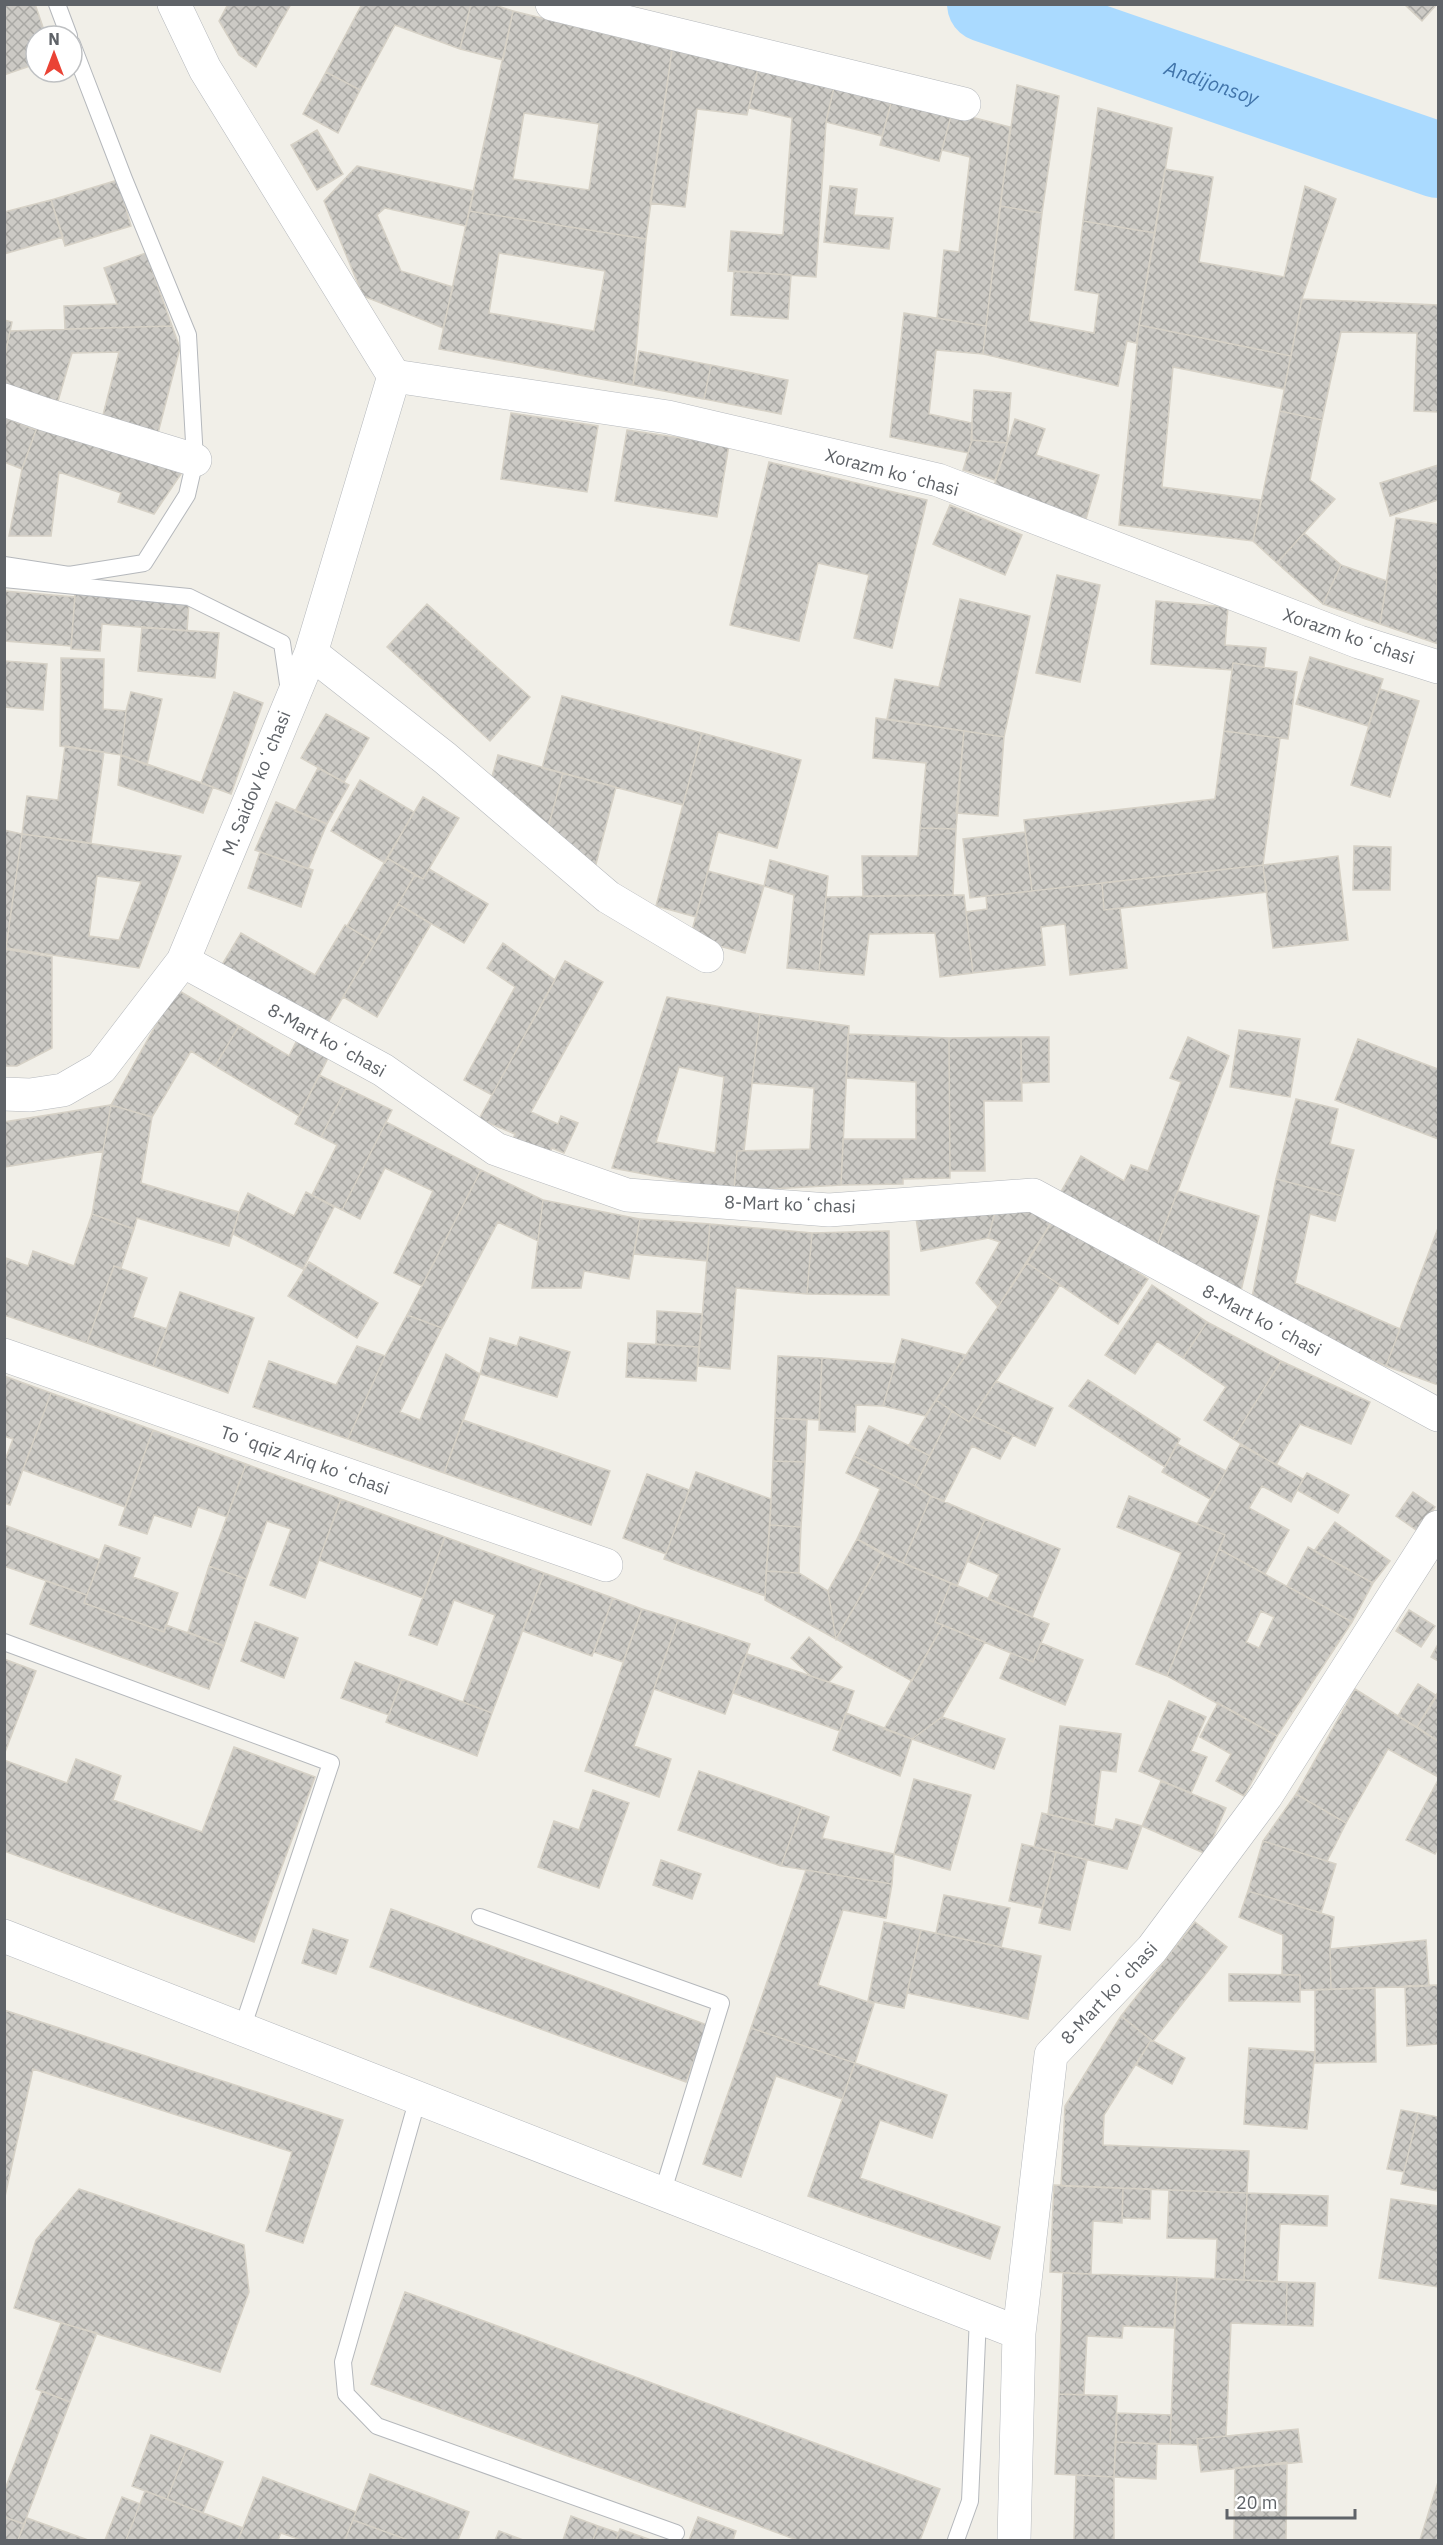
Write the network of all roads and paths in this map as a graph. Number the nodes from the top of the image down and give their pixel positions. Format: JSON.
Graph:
{"nodes":[{"id":1,"x":57,"y":4,"type":"edge"},
{"id":2,"x":174,"y":4,"type":"edge"},
{"id":3,"x":552,"y":4,"type":"edge"},
{"id":4,"x":64,"y":24,"type":"edge"},
{"id":5,"x":84,"y":75,"type":"edge"},
{"id":6,"x":964,"y":104,"type":"dead end"},
{"id":7,"x":394,"y":376,"type":"junction"},
{"id":8,"x":4,"y":400,"type":"edge"},
{"id":9,"x":195,"y":460,"type":"junction"},
{"id":10,"x":4,"y":566,"type":"edge"},
{"id":11,"x":4,"y":579,"type":"edge"},
{"id":12,"x":311,"y":653,"type":"junction"},
{"id":13,"x":1438,"y":667,"type":"edge"},
{"id":14,"x":290,"y":698,"type":"junction"},
{"id":15,"x":707,"y":956,"type":"dead end"},
{"id":16,"x":183,"y":960,"type":"junction"},
{"id":17,"x":4,"y":1094,"type":"edge"},
{"id":18,"x":4,"y":1355,"type":"edge"},
{"id":19,"x":1438,"y":1415,"type":"edge"},
{"id":20,"x":1438,"y":1527,"type":"edge"},
{"id":21,"x":606,"y":1565,"type":"dead end"},
{"id":22,"x":4,"y":1642,"type":"edge"},
{"id":23,"x":480,"y":1917,"type":"dead end"},
{"id":24,"x":4,"y":1936,"type":"edge"},
{"id":25,"x":242,"y":2029,"type":"junction"},
{"id":26,"x":418,"y":2098,"type":"junction"},
{"id":27,"x":662,"y":2194,"type":"junction"},
{"id":28,"x":978,"y":2317,"type":"junction"},
{"id":29,"x":1019,"y":2333,"type":"junction"},
{"id":30,"x":676,"y":2533,"type":"dead end"},
{"id":31,"x":956,"y":2541,"type":"edge"},
{"id":32,"x":1014,"y":2541,"type":"edge"}],
"edges":[{"from":1,"to":4,"type":"lane"},
{"from":2,"to":7,"type":"street"},
{"from":3,"to":6,"type":"street"},
{"from":5,"to":9,"type":"lane"},
{"from":7,"to":12,"type":"street","name":"M. Saidov koʻchasi"},
{"from":7,"to":13,"type":"street","name":"Xorazm koʻchasi"},
{"from":8,"to":9,"type":"street"},
{"from":9,"to":10,"type":"lane"},
{"from":11,"to":14,"type":"lane"},
{"from":12,"to":14,"type":"street","name":"M. Saidov koʻchasi"},
{"from":12,"to":15,"type":"street"},
{"from":14,"to":16,"type":"street","name":"M. Saidov koʻchasi"},
{"from":16,"to":17,"type":"street","name":"M. Saidov koʻchasi"},
{"from":16,"to":19,"type":"street","name":"8-Mart koʻchasi"},
{"from":18,"to":21,"type":"street","name":"Toʻqqiz Ariq koʻchasi"},
{"from":20,"to":29,"type":"street","name":"8-Mart koʻchasi"},
{"from":22,"to":25,"type":"lane"},
{"from":23,"to":27,"type":"lane"},
{"from":24,"to":25,"type":"street"},
{"from":25,"to":26,"type":"street"},
{"from":26,"to":27,"type":"street"},
{"from":26,"to":30,"type":"lane"},
{"from":27,"to":28,"type":"street"},
{"from":28,"to":29,"type":"street"},
{"from":28,"to":31,"type":"lane"},
{"from":29,"to":32,"type":"street","name":"8-Mart koʻchasi"}]}
